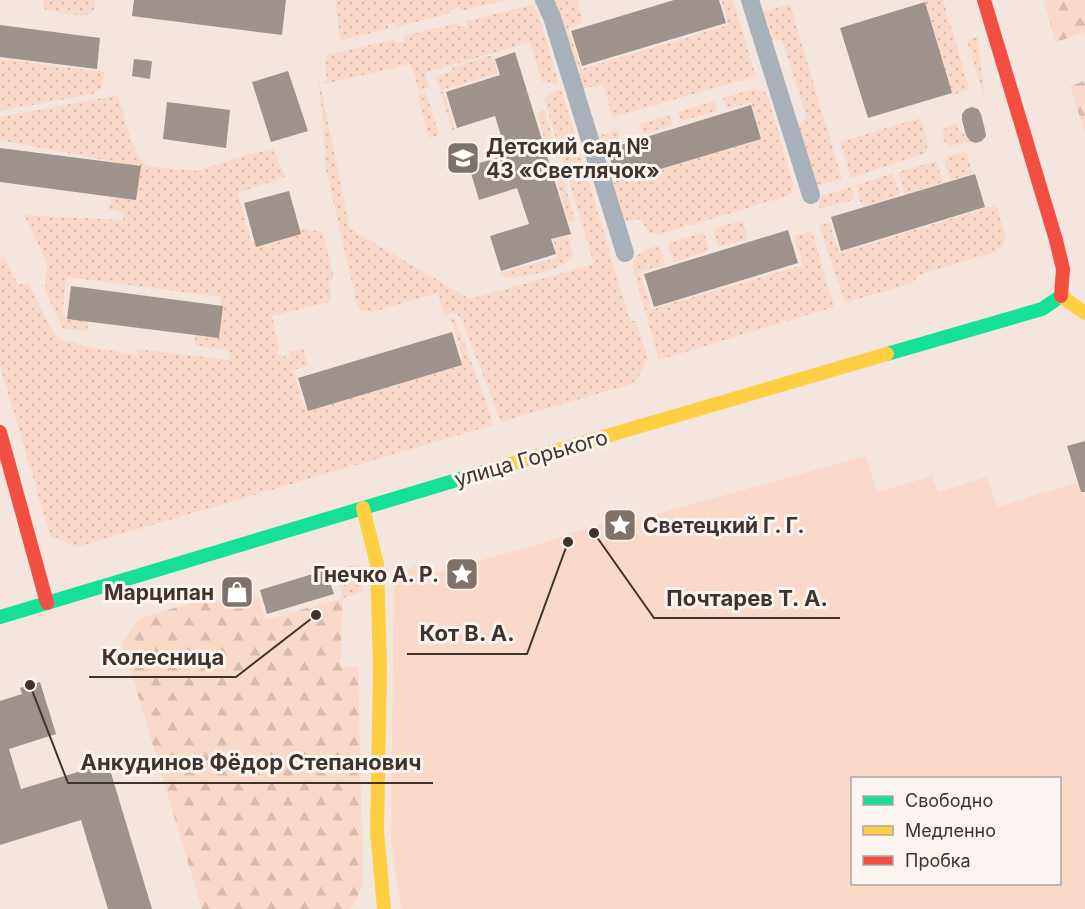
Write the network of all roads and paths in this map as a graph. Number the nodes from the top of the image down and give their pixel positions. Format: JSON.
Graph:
{"nodes":[{"id":1,"x":544,"y":0,"type":"edge"},
{"id":2,"x":750,"y":0,"type":"edge"},
{"id":3,"x":984,"y":0,"type":"edge"},
{"id":4,"x":811,"y":195,"type":"dead end"},
{"id":5,"x":625,"y":253,"type":"dead end"},
{"id":6,"x":1060,"y":296,"type":"junction"},
{"id":7,"x":1085,"y":313,"type":"edge"},
{"id":8,"x":0,"y":432,"type":"edge"},
{"id":9,"x":363,"y":508,"type":"junction"},
{"id":10,"x":46,"y":603,"type":"junction"},
{"id":11,"x":0,"y":617,"type":"edge"},
{"id":12,"x":384,"y":909,"type":"edge"}],
"edges":[{"from":1,"to":5,"type":"street"},
{"from":2,"to":4,"type":"street"},
{"from":3,"to":6,"type":"main road"},
{"from":6,"to":7,"type":"main road"},
{"from":6,"to":9,"type":"main road","name":"улица Горького"},
{"from":8,"to":10,"type":"main road"},
{"from":9,"to":10,"type":"main road","name":"улица Горького"},
{"from":9,"to":12,"type":"main road"},
{"from":10,"to":11,"type":"main road","name":"улица Горького"}]}
